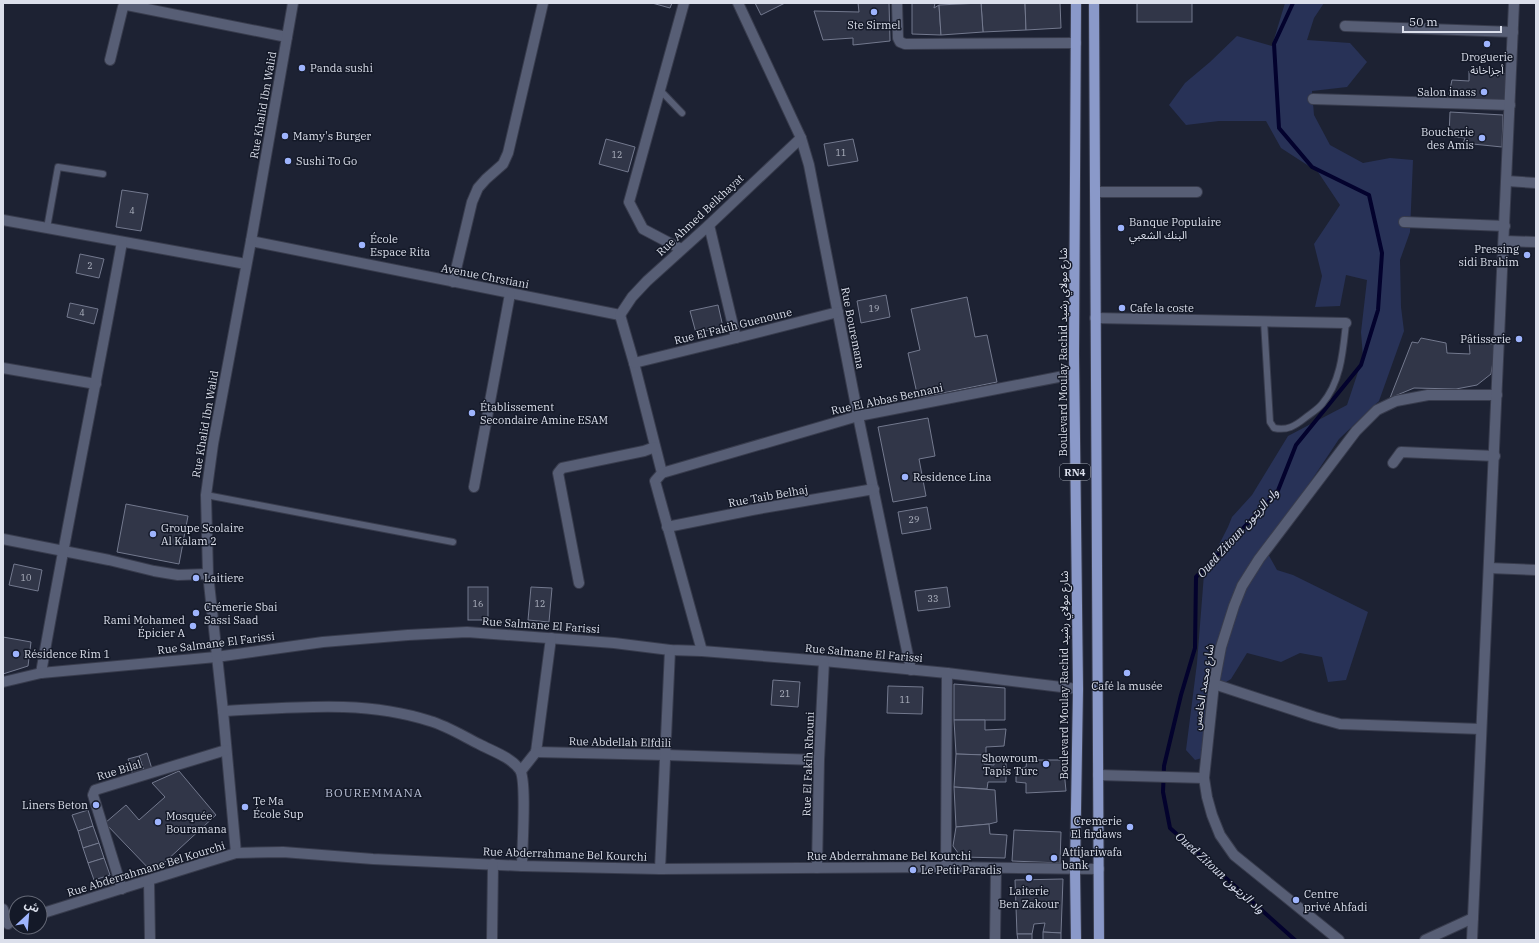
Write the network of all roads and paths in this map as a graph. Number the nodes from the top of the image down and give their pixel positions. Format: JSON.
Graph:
{"nodes":[{"id":1,"x":293,"y":3,"type":"edge"},
{"id":2,"x":543,"y":3,"type":"edge"},
{"id":3,"x":684,"y":3,"type":"edge"},
{"id":4,"x":738,"y":3,"type":"edge"},
{"id":5,"x":897,"y":3,"type":"edge"},
{"id":6,"x":1076,"y":3,"type":"edge"},
{"id":7,"x":1094,"y":3,"type":"edge"},
{"id":8,"x":1514,"y":3,"type":"edge"},
{"id":9,"x":1345,"y":26,"type":"dead end"},
{"id":10,"x":1513,"y":32,"type":"junction"},
{"id":11,"x":287,"y":36,"type":"junction"},
{"id":12,"x":1076,"y":43,"type":"junction"},
{"id":13,"x":110,"y":60,"type":"dead end"},
{"id":14,"x":660,"y":90,"type":"junction"},
{"id":15,"x":1313,"y":99,"type":"dead end"},
{"id":16,"x":1510,"y":105,"type":"junction"},
{"id":17,"x":682,"y":113,"type":"dead end"},
{"id":18,"x":801,"y":138,"type":"junction"},
{"id":19,"x":103,"y":174,"type":"dead end"},
{"id":20,"x":1507,"y":181,"type":"junction"},
{"id":21,"x":1536,"y":183,"type":"edge"},
{"id":22,"x":1096,"y":192,"type":"junction"},
{"id":23,"x":1196,"y":192,"type":"dead end"},
{"id":24,"x":3,"y":220,"type":"edge"},
{"id":25,"x":1404,"y":222,"type":"dead end"},
{"id":26,"x":709,"y":225,"type":"junction"},
{"id":27,"x":1505,"y":226,"type":"junction"},
{"id":28,"x":47,"y":228,"type":"junction"},
{"id":29,"x":251,"y":241,"type":"junction"},
{"id":30,"x":1504,"y":241,"type":"junction"},
{"id":31,"x":122,"y":242,"type":"junction"},
{"id":32,"x":1536,"y":242,"type":"edge"},
{"id":33,"x":681,"y":249,"type":"junction"},
{"id":34,"x":246,"y":264,"type":"junction"},
{"id":35,"x":453,"y":282,"type":"junction"},
{"id":36,"x":510,"y":294,"type":"junction"},
{"id":37,"x":838,"y":312,"type":"junction"},
{"id":38,"x":620,"y":315,"type":"junction"},
{"id":39,"x":1095,"y":318,"type":"junction"},
{"id":40,"x":1264,"y":321,"type":"junction"},
{"id":41,"x":1346,"y":323,"type":"joint"},
{"id":42,"x":736,"y":338,"type":"junction"},
{"id":43,"x":634,"y":362,"type":"junction"},
{"id":44,"x":3,"y":368,"type":"edge"},
{"id":45,"x":1074,"y":374,"type":"junction"},
{"id":46,"x":96,"y":384,"type":"junction"},
{"id":47,"x":1497,"y":396,"type":"junction"},
{"id":48,"x":858,"y":416,"type":"junction"},
{"id":49,"x":655,"y":447,"type":"junction"},
{"id":50,"x":1495,"y":456,"type":"junction"},
{"id":51,"x":1393,"y":463,"type":"dead end"},
{"id":52,"x":662,"y":474,"type":"junction"},
{"id":53,"x":474,"y":487,"type":"dead end"},
{"id":54,"x":874,"y":489,"type":"junction"},
{"id":55,"x":206,"y":495,"type":"junction"},
{"id":56,"x":667,"y":527,"type":"junction"},
{"id":57,"x":3,"y":539,"type":"edge"},
{"id":58,"x":453,"y":542,"type":"dead end"},
{"id":59,"x":62,"y":551,"type":"junction"},
{"id":60,"x":1489,"y":568,"type":"junction"},
{"id":61,"x":1536,"y":570,"type":"edge"},
{"id":62,"x":208,"y":574,"type":"junction"},
{"id":63,"x":579,"y":584,"type":"dead end"},
{"id":64,"x":551,"y":638,"type":"junction"},
{"id":65,"x":670,"y":650,"type":"junction"},
{"id":66,"x":702,"y":651,"type":"junction"},
{"id":67,"x":216,"y":657,"type":"junction"},
{"id":68,"x":824,"y":661,"type":"junction"},
{"id":69,"x":911,"y":670,"type":"junction"},
{"id":70,"x":41,"y":673,"type":"junction"},
{"id":71,"x":947,"y":673,"type":"junction"},
{"id":72,"x":3,"y":682,"type":"edge"},
{"id":73,"x":1214,"y":684,"type":"junction"},
{"id":74,"x":1078,"y":689,"type":"junction"},
{"id":75,"x":223,"y":711,"type":"junction"},
{"id":76,"x":1481,"y":729,"type":"junction"},
{"id":77,"x":226,"y":750,"type":"junction"},
{"id":78,"x":536,"y":752,"type":"junction"},
{"id":79,"x":666,"y":755,"type":"junction"},
{"id":80,"x":819,"y":760,"type":"junction"},
{"id":81,"x":521,"y":771,"type":"junction"},
{"id":82,"x":1098,"y":775,"type":"junction"},
{"id":83,"x":1204,"y":778,"type":"junction"},
{"id":84,"x":236,"y":854,"type":"junction"},
{"id":85,"x":493,"y":864,"type":"junction"},
{"id":86,"x":522,"y":866,"type":"junction"},
{"id":87,"x":946,"y":867,"type":"junction"},
{"id":88,"x":817,"y":868,"type":"junction"},
{"id":89,"x":996,"y":868,"type":"junction"},
{"id":90,"x":660,"y":869,"type":"junction"},
{"id":91,"x":1075,"y":869,"type":"junction"},
{"id":92,"x":1099,"y":869,"type":"junction"},
{"id":93,"x":149,"y":881,"type":"junction"},
{"id":94,"x":122,"y":889,"type":"junction"},
{"id":95,"x":3,"y":909,"type":"edge"},
{"id":96,"x":48,"y":912,"type":"edge"},
{"id":97,"x":1473,"y":918,"type":"junction"},
{"id":98,"x":8,"y":922,"type":"edge"},
{"id":99,"x":150,"y":940,"type":"edge"},
{"id":100,"x":492,"y":940,"type":"edge"},
{"id":101,"x":994,"y":940,"type":"edge"},
{"id":102,"x":1076,"y":940,"type":"edge"},
{"id":103,"x":1099,"y":940,"type":"edge"},
{"id":104,"x":1339,"y":940,"type":"edge"},
{"id":105,"x":1425,"y":940,"type":"edge"},
{"id":106,"x":1472,"y":940,"type":"edge"}],
"edges":[{"from":1,"to":11,"type":"street","name":"Rue Khalid Ibn Walid"},
{"from":2,"to":35,"type":"street"},
{"from":3,"to":14,"type":"street"},
{"from":4,"to":18,"type":"street","name":"Rue Bouremana"},
{"from":5,"to":12,"type":"street"},
{"from":6,"to":12,"type":"main road","name":"Boulevard Moulay Rachid شارع مولاي رشيد","number":"RN4"},
{"from":7,"to":22,"type":"main road","number":"RN4"},
{"from":8,"to":10,"type":"street"},
{"from":9,"to":10,"type":"street"},
{"from":10,"to":16,"type":"street"},
{"from":11,"to":13,"type":"street"},
{"from":11,"to":29,"type":"street","name":"Rue Khalid Ibn Walid"},
{"from":12,"to":45,"type":"main road","name":"Boulevard Moulay Rachid شارع مولاي رشيد","number":"RN4"},
{"from":14,"to":17,"type":"lane"},
{"from":14,"to":33,"type":"street"},
{"from":15,"to":16,"type":"street"},
{"from":16,"to":20,"type":"street"},
{"from":18,"to":26,"type":"street","name":"Rue Ahmed Belkhayat"},
{"from":18,"to":37,"type":"street","name":"Rue Bouremana"},
{"from":19,"to":28,"type":"lane"},
{"from":20,"to":21,"type":"street"},
{"from":20,"to":27,"type":"street"},
{"from":22,"to":23,"type":"street"},
{"from":22,"to":39,"type":"main road","number":"RN4"},
{"from":24,"to":28,"type":"street"},
{"from":25,"to":27,"type":"street"},
{"from":26,"to":33,"type":"street","name":"Rue Ahmed Belkhayat"},
{"from":26,"to":42,"type":"street"},
{"from":27,"to":30,"type":"street"},
{"from":28,"to":31,"type":"street"},
{"from":29,"to":34,"type":"street","name":"Rue Khalid Ibn Walid"},
{"from":29,"to":35,"type":"street","name":"Avenue Chrstiani"},
{"from":30,"to":32,"type":"street"},
{"from":30,"to":47,"type":"street"},
{"from":31,"to":34,"type":"street"},
{"from":31,"to":46,"type":"street"},
{"from":33,"to":38,"type":"street","name":"Rue Ahmed Belkhayat"},
{"from":34,"to":55,"type":"street","name":"Rue Khalid Ibn Walid"},
{"from":35,"to":36,"type":"street","name":"Avenue Chrstiani"},
{"from":36,"to":38,"type":"street","name":"Avenue Chrstiani"},
{"from":36,"to":53,"type":"street"},
{"from":37,"to":42,"type":"street","name":"Rue El Fakih Guenoune"},
{"from":37,"to":48,"type":"street","name":"Rue Bouremana"},
{"from":38,"to":43,"type":"street"},
{"from":39,"to":40,"type":"street"},
{"from":39,"to":82,"type":"main road","number":"RN4"},
{"from":40,"to":41,"type":"street"},
{"from":40,"to":41,"type":"lane"},
{"from":42,"to":43,"type":"street","name":"Rue El Fakih Guenoune"},
{"from":43,"to":49,"type":"street"},
{"from":44,"to":46,"type":"street"},
{"from":45,"to":48,"type":"street","name":"Rue El Abbas Bennani"},
{"from":45,"to":74,"type":"main road","name":"Boulevard Moulay Rachid شارع مولاي رشيد","number":"RN4"},
{"from":46,"to":59,"type":"street"},
{"from":47,"to":50,"type":"street"},
{"from":47,"to":73,"type":"street","name":"شارع محمد الخامس"},
{"from":48,"to":52,"type":"street","name":"Rue El Abbas Bennani"},
{"from":48,"to":54,"type":"street","name":"Rue Bouremana"},
{"from":49,"to":52,"type":"street"},
{"from":49,"to":63,"type":"street"},
{"from":50,"to":51,"type":"street"},
{"from":50,"to":60,"type":"street"},
{"from":52,"to":56,"type":"street"},
{"from":54,"to":56,"type":"street","name":"Rue Taib Belhaj"},
{"from":54,"to":69,"type":"street","name":"Rue Bouremana"},
{"from":55,"to":58,"type":"lane"},
{"from":55,"to":62,"type":"street","name":"Rue Khalid Ibn Walid"},
{"from":56,"to":66,"type":"street"},
{"from":57,"to":59,"type":"street"},
{"from":59,"to":62,"type":"street"},
{"from":59,"to":70,"type":"street"},
{"from":60,"to":61,"type":"street"},
{"from":60,"to":76,"type":"street"},
{"from":62,"to":67,"type":"street","name":"Rue Khalid Ibn Walid"},
{"from":64,"to":65,"type":"street","name":"Rue Salmane El Farissi"},
{"from":64,"to":67,"type":"street","name":"Rue Salmane El Farissi"},
{"from":64,"to":78,"type":"street"},
{"from":65,"to":66,"type":"street","name":"Rue Salmane El Farissi"},
{"from":65,"to":79,"type":"street"},
{"from":66,"to":68,"type":"street","name":"Rue Salmane El Farissi"},
{"from":67,"to":70,"type":"street","name":"Rue Salmane El Farissi"},
{"from":67,"to":75,"type":"street","name":"Rue Khalid Ibn Walid"},
{"from":68,"to":69,"type":"street","name":"Rue Salmane El Farissi"},
{"from":68,"to":80,"type":"street","name":"Rue El Fakih Rhouni"},
{"from":69,"to":71,"type":"street","name":"Rue Salmane El Farissi"},
{"from":70,"to":72,"type":"street","name":"Rue Salmane El Farissi"},
{"from":71,"to":74,"type":"street","name":"Rue Salmane El Farissi"},
{"from":71,"to":87,"type":"street"},
{"from":73,"to":76,"type":"street"},
{"from":73,"to":83,"type":"street","name":"شارع محمد الخامس"},
{"from":74,"to":91,"type":"main road","name":"Boulevard Moulay Rachid شارع مولاي رشيد","number":"RN4"},
{"from":75,"to":77,"type":"street","name":"Rue Khalid Ibn Walid"},
{"from":75,"to":81,"type":"street"},
{"from":76,"to":97,"type":"street"},
{"from":77,"to":84,"type":"street","name":"Rue Khalid Ibn Walid"},
{"from":77,"to":94,"type":"street","name":"Rue Bilal"},
{"from":78,"to":79,"type":"street","name":"Rue Abdellah Elfdili"},
{"from":78,"to":81,"type":"street"},
{"from":79,"to":80,"type":"street","name":"Rue Abdellah Elfdili"},
{"from":79,"to":90,"type":"street"},
{"from":80,"to":88,"type":"street","name":"Rue El Fakih Rhouni"},
{"from":81,"to":86,"type":"street"},
{"from":82,"to":83,"type":"street"},
{"from":82,"to":92,"type":"main road","number":"RN4"},
{"from":83,"to":104,"type":"street","name":"شارع محمد الخامس"},
{"from":84,"to":85,"type":"street","name":"Rue Abderrahmane Bel Kourchi"},
{"from":84,"to":93,"type":"street","name":"Rue Abderrahmane Bel Kourchi"},
{"from":85,"to":86,"type":"street","name":"Rue Abderrahmane Bel Kourchi"},
{"from":85,"to":100,"type":"street"},
{"from":86,"to":90,"type":"street","name":"Rue Abderrahmane Bel Kourchi"},
{"from":87,"to":88,"type":"street","name":"Rue Abderrahmane Bel Kourchi"},
{"from":87,"to":89,"type":"street","name":"Rue Abderrahmane Bel Kourchi"},
{"from":88,"to":90,"type":"street","name":"Rue Abderrahmane Bel Kourchi"},
{"from":89,"to":91,"type":"street","name":"Rue Abderrahmane Bel Kourchi"},
{"from":89,"to":101,"type":"street"},
{"from":91,"to":92,"type":"street","name":"Rue Abderrahmane Bel Kourchi"},
{"from":91,"to":102,"type":"main road","name":"Boulevard Moulay Rachid شارع مولاي رشيد","number":"RN4"},
{"from":92,"to":103,"type":"main road","number":"RN4"},
{"from":93,"to":94,"type":"street","name":"Rue Abderrahmane Bel Kourchi"},
{"from":93,"to":99,"type":"street"},
{"from":94,"to":96,"type":"street","name":"Rue Abderrahmane Bel Kourchi"},
{"from":95,"to":98,"type":"street"},
{"from":97,"to":105,"type":"street"},
{"from":97,"to":106,"type":"street"}]}
